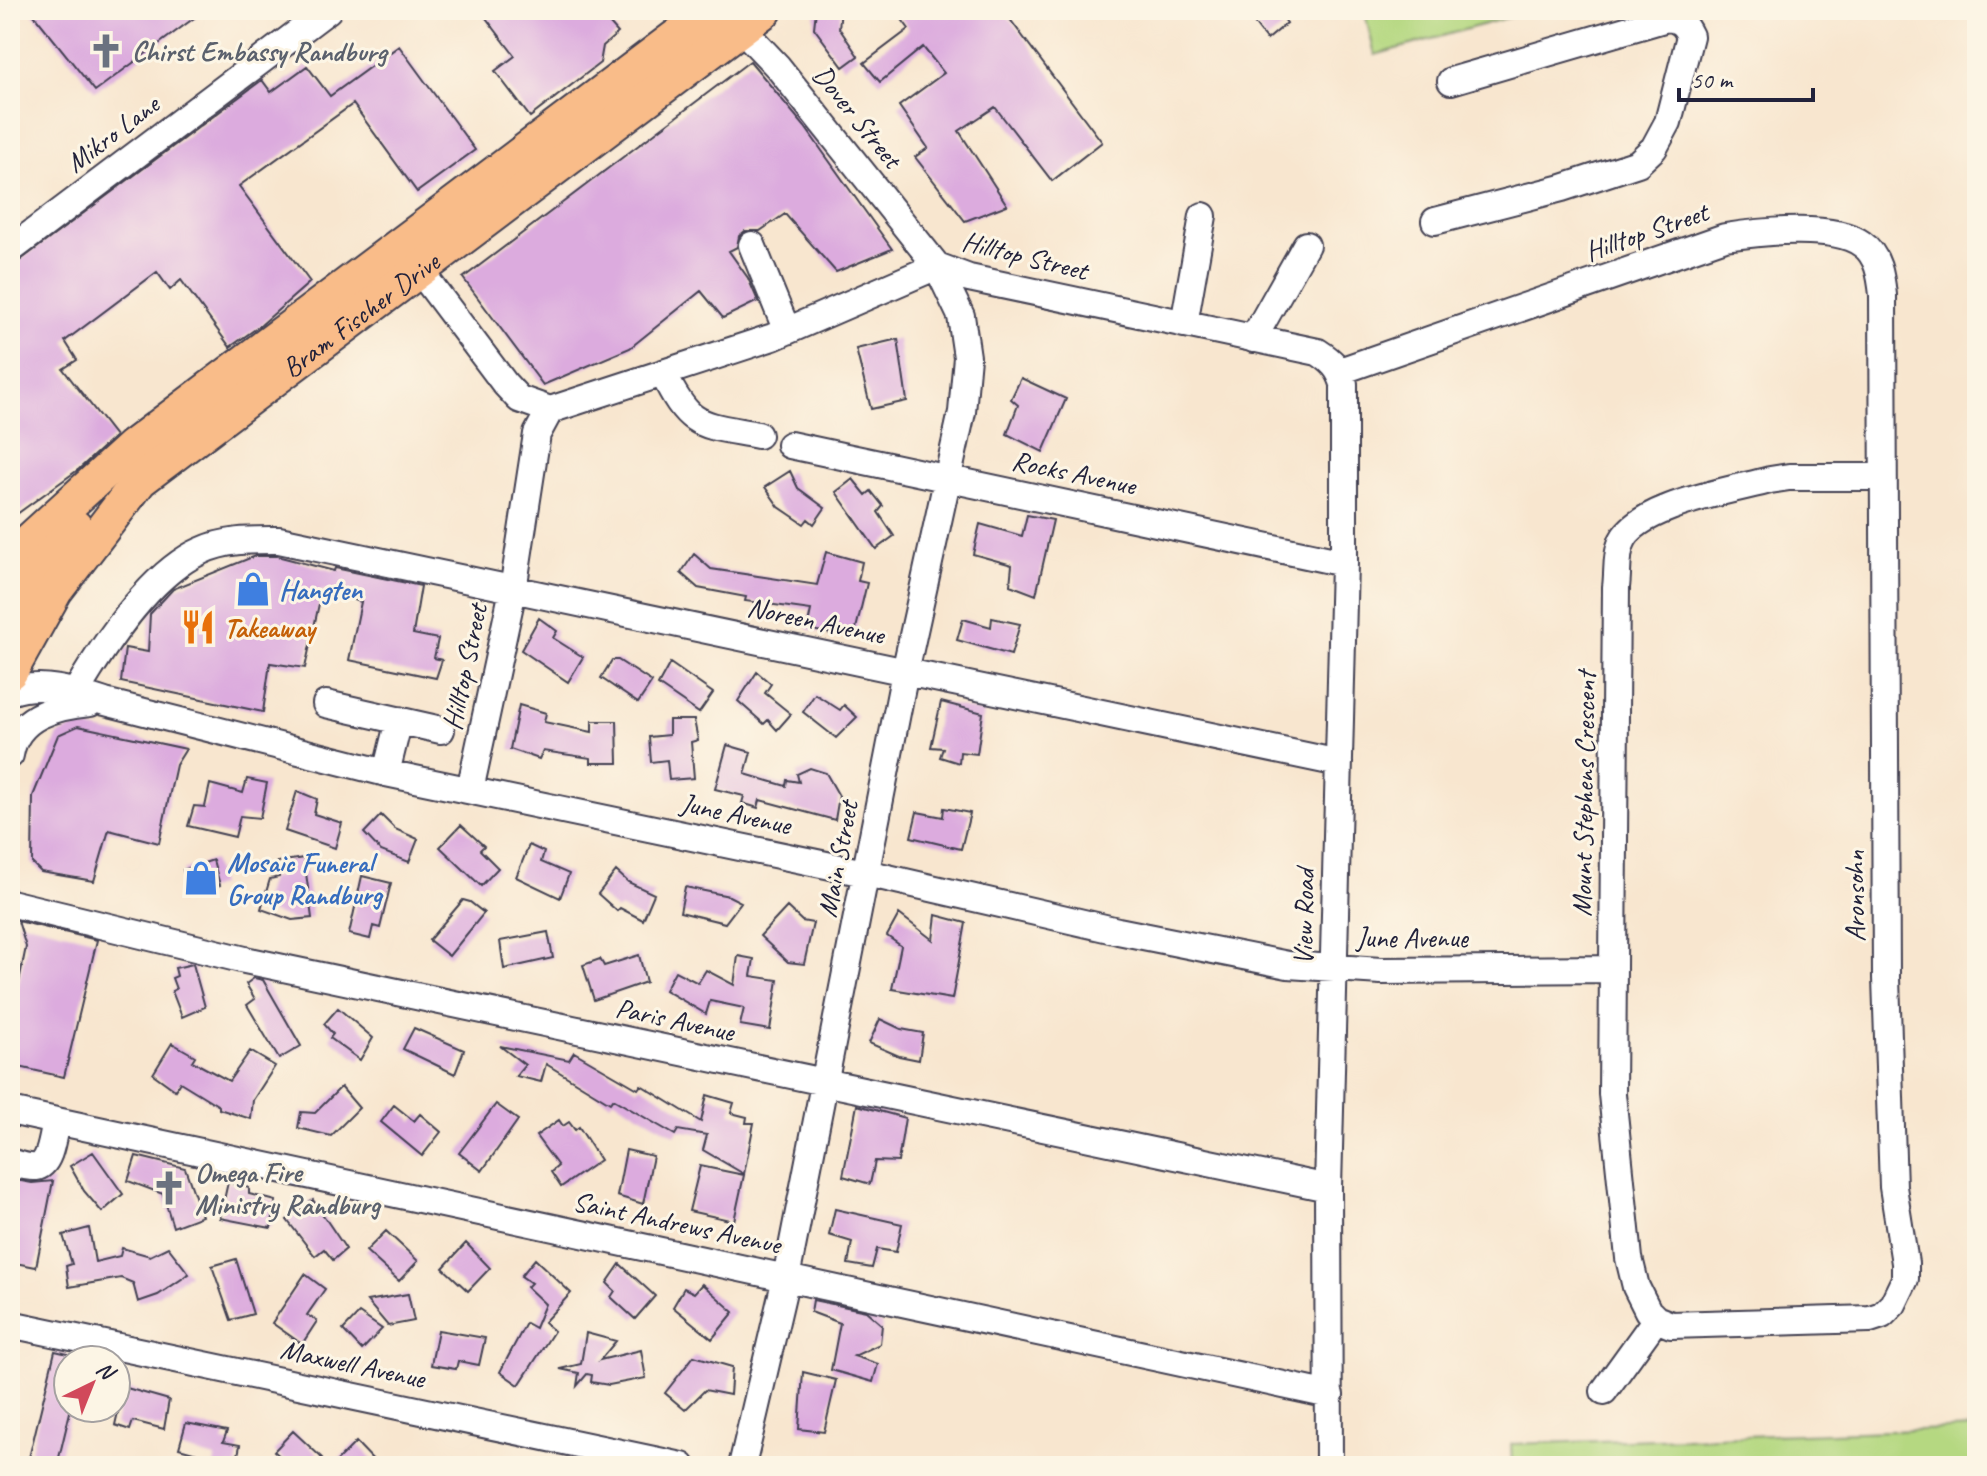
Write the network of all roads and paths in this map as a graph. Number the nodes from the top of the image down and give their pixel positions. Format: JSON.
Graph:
{"nodes":[{"id":1,"x":328,"y":10,"type":"edge"},
{"id":2,"x":712,"y":10,"type":"edge"},
{"id":3,"x":1666,"y":14,"type":"edge"},
{"id":4,"x":743,"y":16,"type":"edge"},
{"id":5,"x":1451,"y":81,"type":"dead end"},
{"id":6,"x":1203,"y":216,"type":"dead end"},
{"id":7,"x":1435,"y":221,"type":"dead end"},
{"id":8,"x":752,"y":245,"type":"dead end"},
{"id":9,"x":1306,"y":245,"type":"dead end"},
{"id":10,"x":1864,"y":245,"type":"joint"},
{"id":11,"x":10,"y":250,"type":"edge"},
{"id":12,"x":410,"y":258,"type":"junction"},
{"id":13,"x":937,"y":266,"type":"junction"},
{"id":14,"x":1184,"y":324,"type":"junction"},
{"id":15,"x":787,"y":331,"type":"junction"},
{"id":16,"x":1253,"y":339,"type":"junction"},
{"id":17,"x":1340,"y":371,"type":"junction"},
{"id":18,"x":663,"y":373,"type":"junction"},
{"id":19,"x":550,"y":410,"type":"junction"},
{"id":20,"x":758,"y":435,"type":"dead end"},
{"id":21,"x":790,"y":445,"type":"dead end"},
{"id":22,"x":1883,"y":477,"type":"junction"},
{"id":23,"x":948,"y":478,"type":"junction"},
{"id":24,"x":140,"y":480,"type":"junction"},
{"id":25,"x":1344,"y":563,"type":"junction"},
{"id":26,"x":10,"y":569,"type":"edge"},
{"id":27,"x":513,"y":590,"type":"junction"},
{"id":28,"x":10,"y":615,"type":"edge"},
{"id":29,"x":10,"y":671,"type":"edge"},
{"id":30,"x":905,"y":672,"type":"junction"},
{"id":31,"x":43,"y":687,"type":"junction"},
{"id":32,"x":10,"y":692,"type":"edge"},
{"id":33,"x":76,"y":692,"type":"junction"},
{"id":34,"x":105,"y":702,"type":"junction"},
{"id":35,"x":326,"y":704,"type":"dead end"},
{"id":36,"x":399,"y":720,"type":"junction"},
{"id":37,"x":441,"y":730,"type":"dead end"},
{"id":38,"x":10,"y":755,"type":"edge"},
{"id":39,"x":1339,"y":763,"type":"junction"},
{"id":40,"x":386,"y":773,"type":"junction"},
{"id":41,"x":470,"y":790,"type":"junction"},
{"id":42,"x":867,"y":873,"type":"junction"},
{"id":43,"x":10,"y":903,"type":"edge"},
{"id":44,"x":1334,"y":969,"type":"junction"},
{"id":45,"x":1613,"y":969,"type":"junction"},
{"id":46,"x":825,"y":1083,"type":"junction"},
{"id":47,"x":10,"y":1111,"type":"edge"},
{"id":48,"x":56,"y":1121,"type":"junction"},
{"id":49,"x":10,"y":1162,"type":"edge"},
{"id":50,"x":1328,"y":1188,"type":"junction"},
{"id":51,"x":786,"y":1278,"type":"junction"},
{"id":52,"x":1656,"y":1319,"type":"junction"},
{"id":53,"x":10,"y":1324,"type":"edge"},
{"id":54,"x":1604,"y":1391,"type":"dead end"},
{"id":55,"x":1330,"y":1395,"type":"junction"},
{"id":56,"x":682,"y":1466,"type":"edge"},
{"id":57,"x":742,"y":1466,"type":"edge"},
{"id":58,"x":1329,"y":1466,"type":"edge"}],
"edges":[{"from":1,"to":11,"type":"street","name":"Mikro Lane"},
{"from":2,"to":12,"type":"main road","name":"Bram Fischer Drive"},
{"from":3,"to":5,"type":"street"},
{"from":3,"to":7,"type":"street"},
{"from":4,"to":12,"type":"main road","name":"Bram Fischer Drive"},
{"from":4,"to":13,"type":"street","name":"Dover Street"},
{"from":6,"to":14,"type":"street"},
{"from":8,"to":15,"type":"street"},
{"from":9,"to":16,"type":"street"},
{"from":10,"to":17,"type":"street","name":"Hilltop Street"},
{"from":10,"to":22,"type":"street","name":"Aronsohn"},
{"from":12,"to":19,"type":"street"},
{"from":12,"to":24,"type":"main road","name":"Bram Fischer Drive"},
{"from":12,"to":26,"type":"main road","name":"Bram Fischer Drive"},
{"from":13,"to":14,"type":"street","name":"Hilltop Street"},
{"from":13,"to":15,"type":"street","name":"Hilltop Street"},
{"from":13,"to":23,"type":"street","name":"Main Street"},
{"from":14,"to":16,"type":"street","name":"Hilltop Street"},
{"from":15,"to":18,"type":"street","name":"Hilltop Street"},
{"from":16,"to":17,"type":"street","name":"Hilltop Street"},
{"from":17,"to":25,"type":"street","name":"View Road"},
{"from":18,"to":19,"type":"street","name":"Hilltop Street"},
{"from":18,"to":20,"type":"street"},
{"from":19,"to":27,"type":"street","name":"Hilltop Street"},
{"from":21,"to":23,"type":"street","name":"Rocks Avenue"},
{"from":22,"to":45,"type":"street","name":"Mount Stephens Crescent"},
{"from":22,"to":52,"type":"street","name":"Aronsohn"},
{"from":23,"to":25,"type":"street","name":"Rocks Avenue"},
{"from":23,"to":30,"type":"street","name":"Main Street"},
{"from":24,"to":28,"type":"main road"},
{"from":24,"to":29,"type":"main road","name":"Bram Fischer Drive"},
{"from":25,"to":39,"type":"street","name":"View Road"},
{"from":27,"to":30,"type":"street","name":"Noreen Avenue"},
{"from":27,"to":33,"type":"street","name":"Noreen Avenue"},
{"from":27,"to":41,"type":"street","name":"Hilltop Street"},
{"from":29,"to":31,"type":"street","name":"June Avenue"},
{"from":30,"to":39,"type":"street","name":"Noreen Avenue"},
{"from":30,"to":42,"type":"street","name":"Main Street"},
{"from":31,"to":32,"type":"street","name":"June Avenue"},
{"from":31,"to":33,"type":"street","name":"June Avenue"},
{"from":33,"to":34,"type":"street","name":"June Avenue"},
{"from":34,"to":38,"type":"street"},
{"from":34,"to":40,"type":"street","name":"June Avenue"},
{"from":35,"to":36,"type":"street"},
{"from":36,"to":37,"type":"street"},
{"from":36,"to":40,"type":"street"},
{"from":39,"to":44,"type":"street","name":"View Road"},
{"from":40,"to":41,"type":"street","name":"June Avenue"},
{"from":41,"to":42,"type":"street","name":"June Avenue"},
{"from":42,"to":44,"type":"street","name":"June Avenue"},
{"from":42,"to":46,"type":"street","name":"Main Street"},
{"from":43,"to":46,"type":"street","name":"Paris Avenue"},
{"from":44,"to":45,"type":"street","name":"June Avenue"},
{"from":44,"to":50,"type":"street","name":"View Road"},
{"from":45,"to":52,"type":"street","name":"Mount Stephens Crescent"},
{"from":46,"to":50,"type":"street","name":"Paris Avenue"},
{"from":46,"to":51,"type":"street","name":"Main Street"},
{"from":47,"to":48,"type":"street","name":"Saint Andrews Avenue"},
{"from":48,"to":49,"type":"street"},
{"from":48,"to":51,"type":"street","name":"Saint Andrews Avenue"},
{"from":50,"to":55,"type":"street","name":"View Road"},
{"from":51,"to":55,"type":"street","name":"Saint Andrews Avenue"},
{"from":51,"to":57,"type":"street","name":"Main Street"},
{"from":52,"to":54,"type":"street"},
{"from":53,"to":56,"type":"street","name":"Maxwell Avenue"},
{"from":55,"to":58,"type":"street","name":"View Road"}]}
